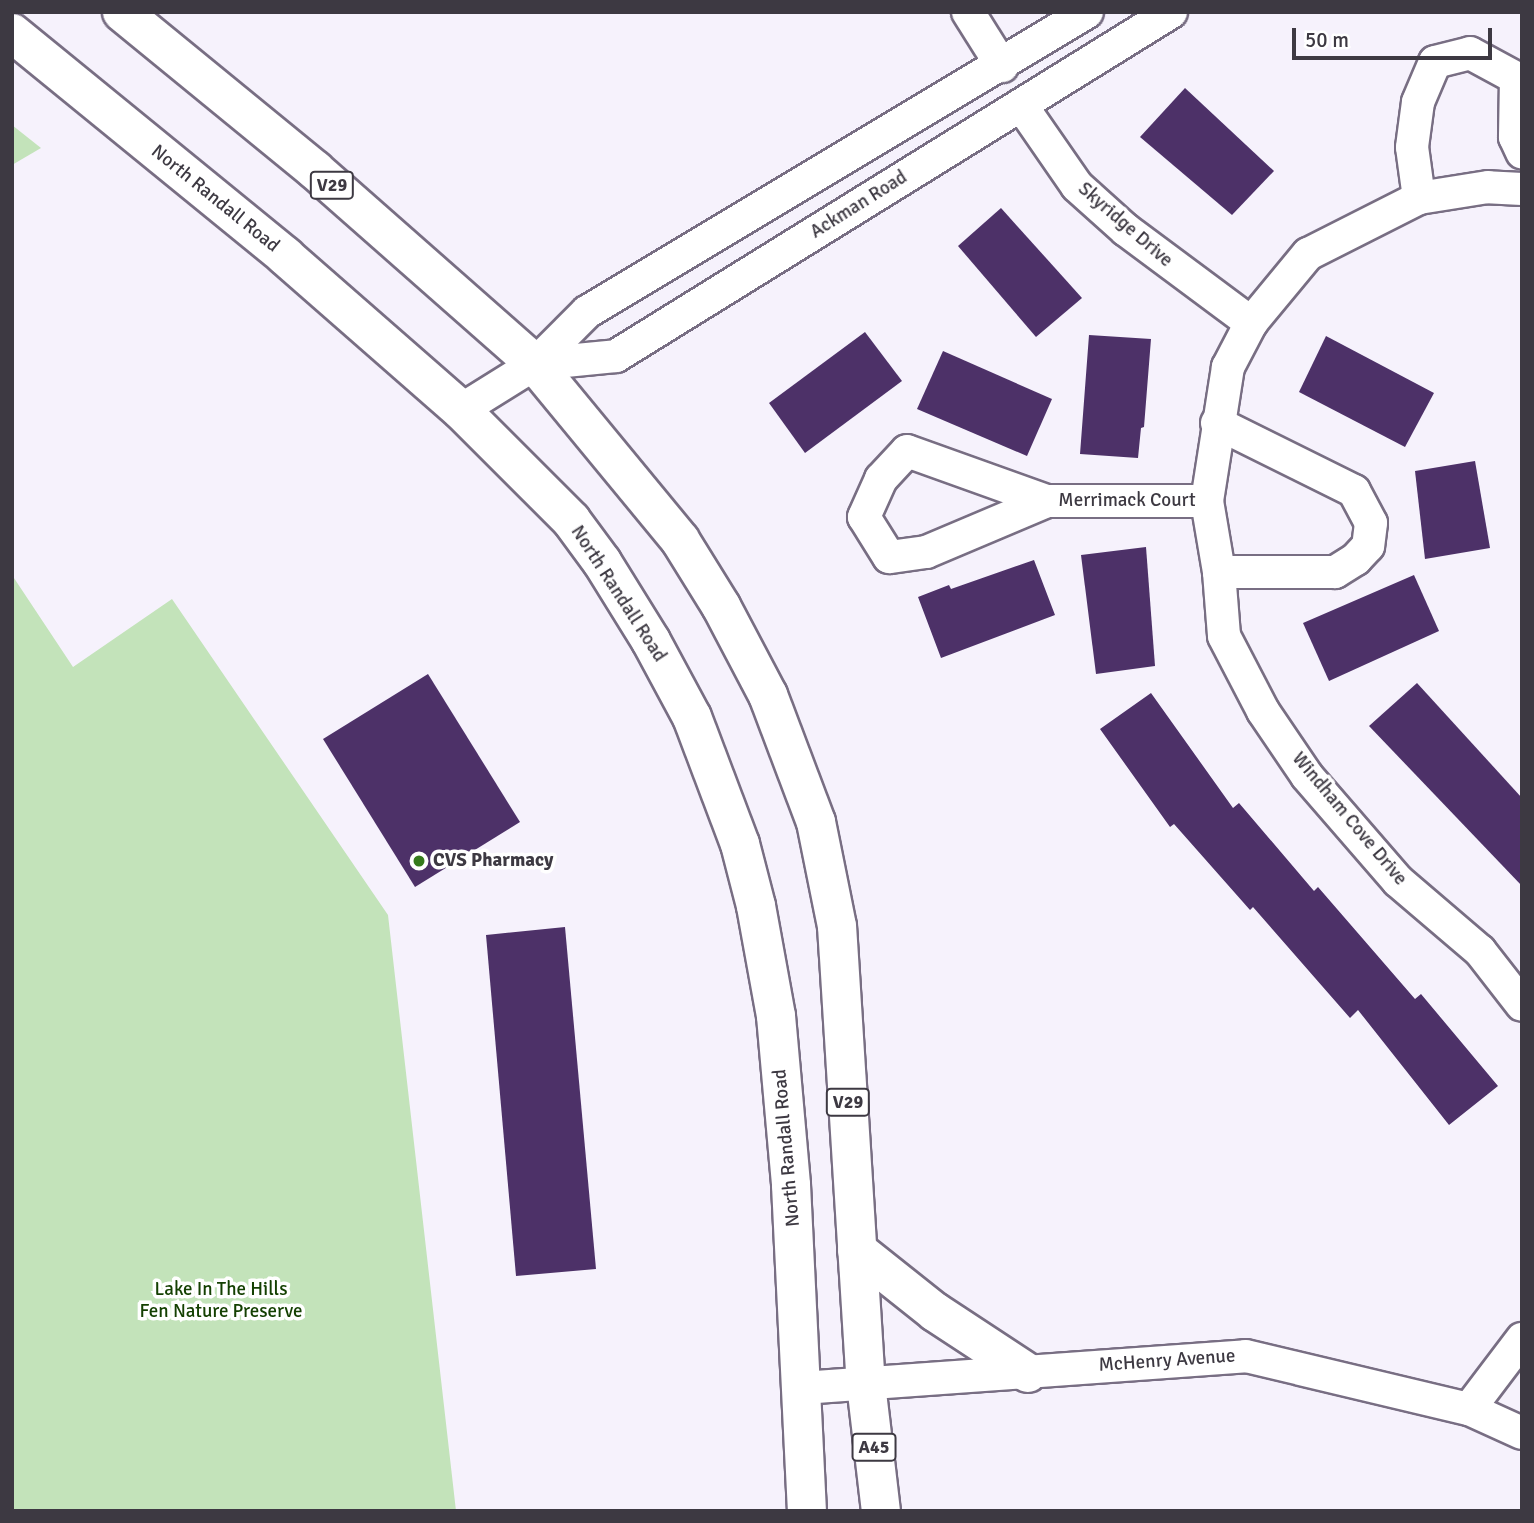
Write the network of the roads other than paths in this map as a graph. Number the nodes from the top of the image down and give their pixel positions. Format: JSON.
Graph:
{"nodes":[{"id":1,"x":121,"y":12,"type":"edge"},
{"id":2,"x":968,"y":12,"type":"edge"},
{"id":3,"x":1087,"y":12,"type":"edge"},
{"id":4,"x":1171,"y":12,"type":"edge"},
{"id":5,"x":12,"y":33,"type":"edge"},
{"id":6,"x":1002,"y":66,"type":"junction"},
{"id":7,"x":1021,"y":105,"type":"junction"},
{"id":8,"x":1522,"y":152,"type":"edge"},
{"id":9,"x":1522,"y":189,"type":"edge"},
{"id":10,"x":1419,"y":198,"type":"junction"},
{"id":11,"x":1251,"y":323,"type":"junction"},
{"id":12,"x":536,"y":364,"type":"junction"},
{"id":13,"x":461,"y":410,"type":"junction"},
{"id":14,"x":1217,"y":424,"type":"junction"},
{"id":15,"x":1047,"y":500,"type":"junction"},
{"id":16,"x":1207,"y":501,"type":"junction"},
{"id":17,"x":1219,"y":572,"type":"junction"},
{"id":18,"x":1522,"y":1004,"type":"edge"},
{"id":19,"x":857,"y":1250,"type":"junction"},
{"id":20,"x":1522,"y":1339,"type":"edge"},
{"id":21,"x":1028,"y":1373,"type":"junction"},
{"id":22,"x":866,"y":1384,"type":"junction"},
{"id":23,"x":802,"y":1388,"type":"junction"},
{"id":24,"x":1469,"y":1409,"type":"junction"},
{"id":25,"x":1522,"y":1433,"type":"edge"},
{"id":26,"x":807,"y":1511,"type":"edge"},
{"id":27,"x":881,"y":1511,"type":"edge"}],
"edges":[{"from":1,"to":12,"type":"main road","number":"V29"},
{"from":2,"to":6,"type":"street"},
{"from":3,"to":6,"type":"street","name":"Ackman Road"},
{"from":4,"to":7,"type":"street","name":"Ackman Road"},
{"from":5,"to":13,"type":"main road","name":"North Randall Road"},
{"from":6,"to":12,"type":"street","name":"Ackman Road"},
{"from":7,"to":11,"type":"street","name":"Skyridge Drive"},
{"from":7,"to":12,"type":"street","name":"Ackman Road"},
{"from":8,"to":10,"type":"street"},
{"from":9,"to":10,"type":"street","name":"Windham Cove Drive"},
{"from":10,"to":11,"type":"street","name":"Windham Cove Drive"},
{"from":11,"to":14,"type":"street","name":"Windham Cove Drive"},
{"from":12,"to":13,"type":"street","name":"Ackman Road"},
{"from":12,"to":19,"type":"main road","number":"V29"},
{"from":13,"to":23,"type":"main road","name":"North Randall Road"},
{"from":14,"to":16,"type":"street","name":"Windham Cove Drive"},
{"from":14,"to":17,"type":"street"},
{"from":15,"to":15,"type":"street","name":"Merrimack Court"},
{"from":15,"to":16,"type":"street","name":"Merrimack Court"},
{"from":16,"to":17,"type":"street","name":"Windham Cove Drive"},
{"from":17,"to":18,"type":"street","name":"Windham Cove Drive"},
{"from":19,"to":21,"type":"main road"},
{"from":19,"to":22,"type":"main road","number":"V29"},
{"from":20,"to":24,"type":"street"},
{"from":21,"to":22,"type":"street","name":"McHenry Avenue"},
{"from":21,"to":24,"type":"street","name":"McHenry Avenue"},
{"from":22,"to":23,"type":"street","name":"McHenry Avenue"},
{"from":22,"to":27,"type":"main road","number":"A45"},
{"from":23,"to":26,"type":"main road","name":"North Randall Road"},
{"from":24,"to":25,"type":"street","name":"McHenry Avenue"}]}
